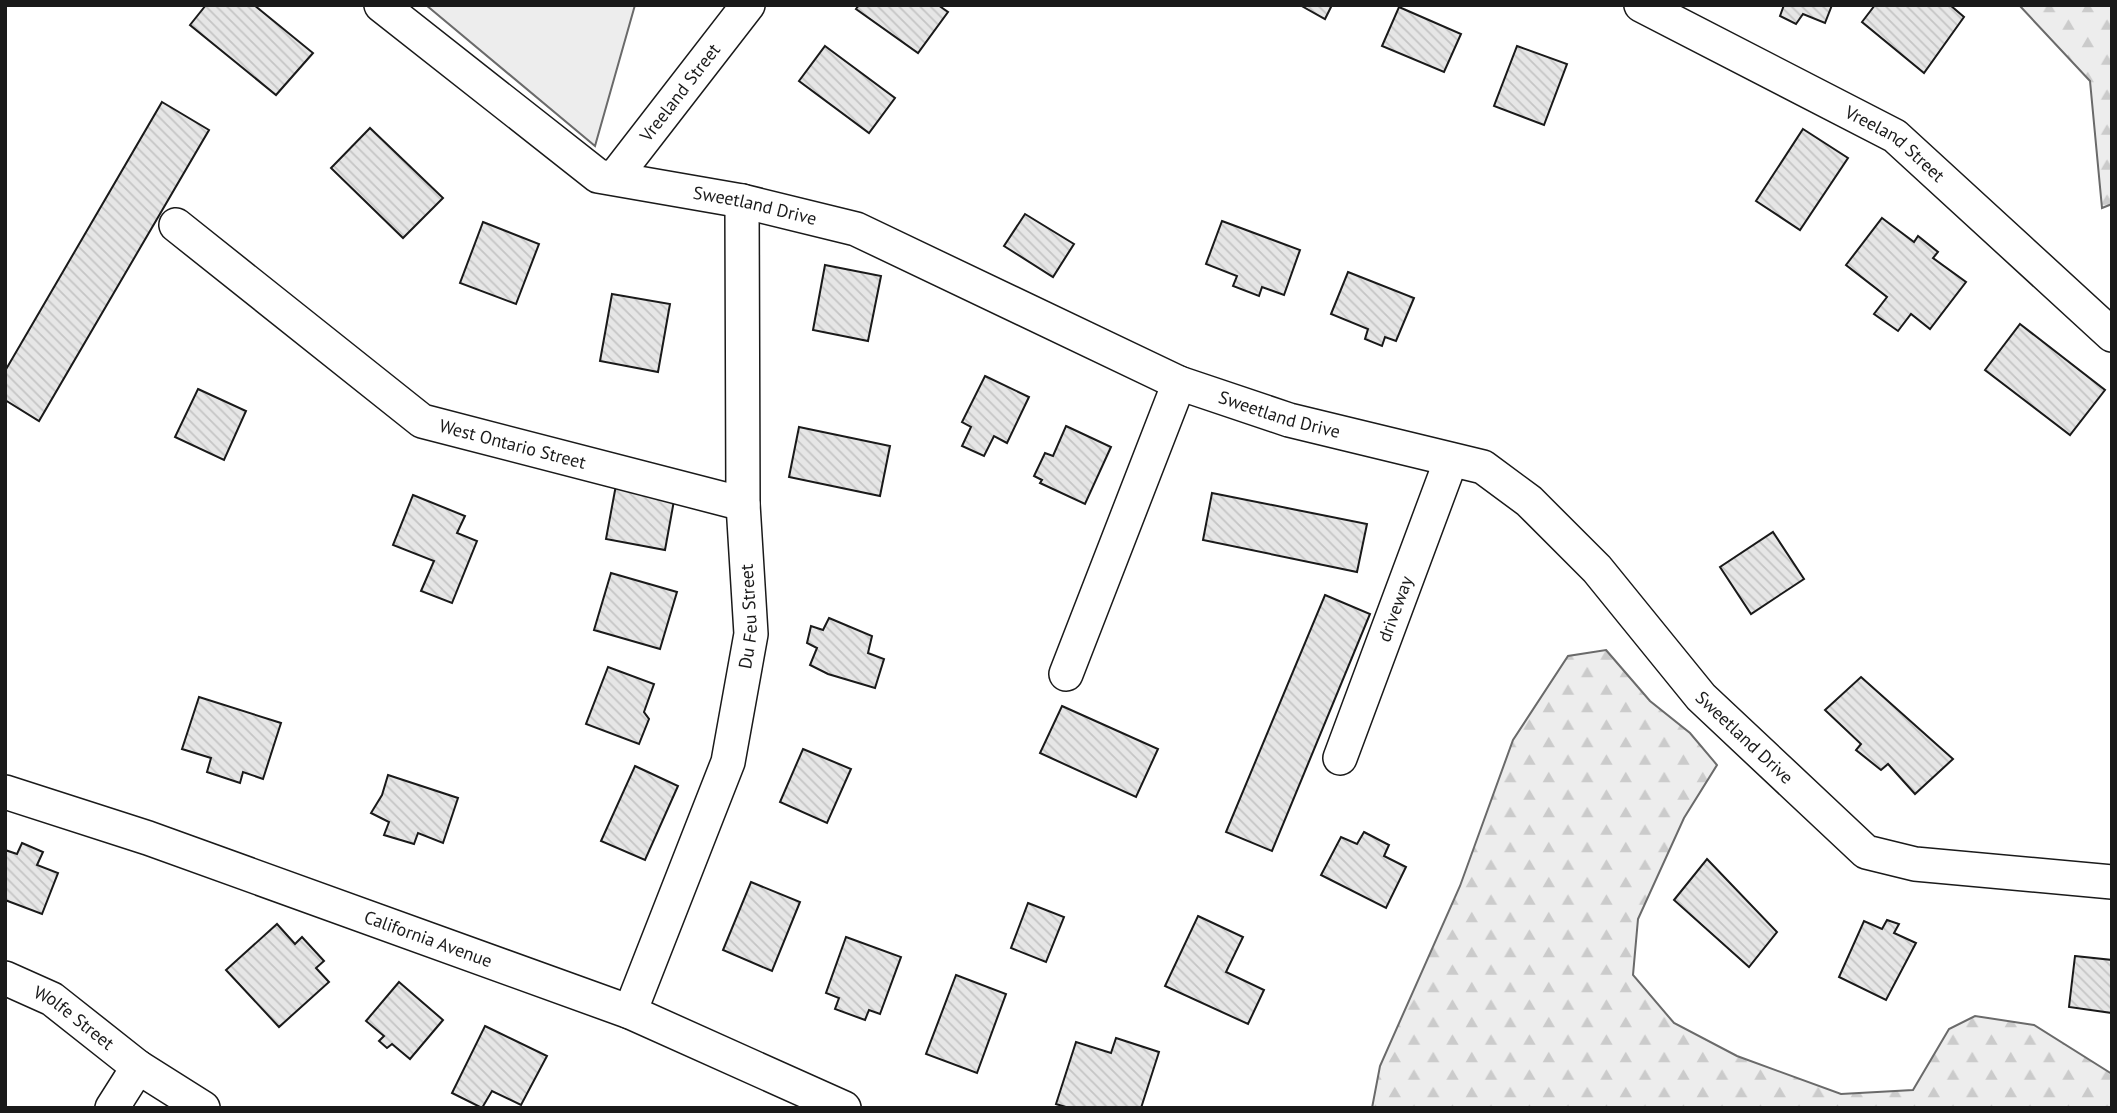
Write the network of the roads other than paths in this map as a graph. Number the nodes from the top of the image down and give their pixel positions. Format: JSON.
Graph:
{"nodes":[{"id":1,"x":381,"y":5,"type":"edge"},
{"id":2,"x":748,"y":5,"type":"edge"},
{"id":3,"x":1641,"y":5,"type":"edge"},
{"id":4,"x":614,"y":178,"type":"junction"},
{"id":5,"x":743,"y":201,"type":"junction"},
{"id":6,"x":176,"y":225,"type":"dead end"},
{"id":7,"x":2112,"y":335,"type":"edge"},
{"id":8,"x":1179,"y":383,"type":"junction"},
{"id":9,"x":1451,"y":460,"type":"junction"},
{"id":10,"x":743,"y":505,"type":"junction"},
{"id":11,"x":1066,"y":674,"type":"dead end"},
{"id":12,"x":1340,"y":758,"type":"dead end"},
{"id":13,"x":5,"y":792,"type":"edge"},
{"id":14,"x":2112,"y":883,"type":"edge"},
{"id":15,"x":5,"y":978,"type":"edge"},
{"id":16,"x":630,"y":1012,"type":"junction"},
{"id":17,"x":138,"y":1067,"type":"junction"},
{"id":18,"x":112,"y":1108,"type":"edge"},
{"id":19,"x":203,"y":1108,"type":"edge"},
{"id":20,"x":844,"y":1108,"type":"edge"}],
"edges":[{"from":1,"to":4,"type":"street","name":"Sweetland Drive"},
{"from":2,"to":4,"type":"street","name":"Vreeland Street"},
{"from":3,"to":7,"type":"street","name":"Vreeland Street"},
{"from":4,"to":5,"type":"street","name":"Sweetland Drive"},
{"from":5,"to":8,"type":"street","name":"Sweetland Drive"},
{"from":5,"to":10,"type":"street","name":"Du Feu Street"},
{"from":6,"to":10,"type":"street","name":"West Ontario Street"},
{"from":8,"to":9,"type":"street","name":"Sweetland Drive"},
{"from":8,"to":11,"type":"street"},
{"from":9,"to":12,"type":"street","name":"driveway"},
{"from":9,"to":14,"type":"street","name":"Sweetland Drive"},
{"from":10,"to":16,"type":"street","name":"Du Feu Street"},
{"from":13,"to":16,"type":"street","name":"California Avenue"},
{"from":15,"to":17,"type":"street","name":"Wolfe Street"},
{"from":16,"to":20,"type":"street","name":"California Avenue"},
{"from":17,"to":18,"type":"street"},
{"from":17,"to":19,"type":"street","name":"Wolfe Street"}]}
